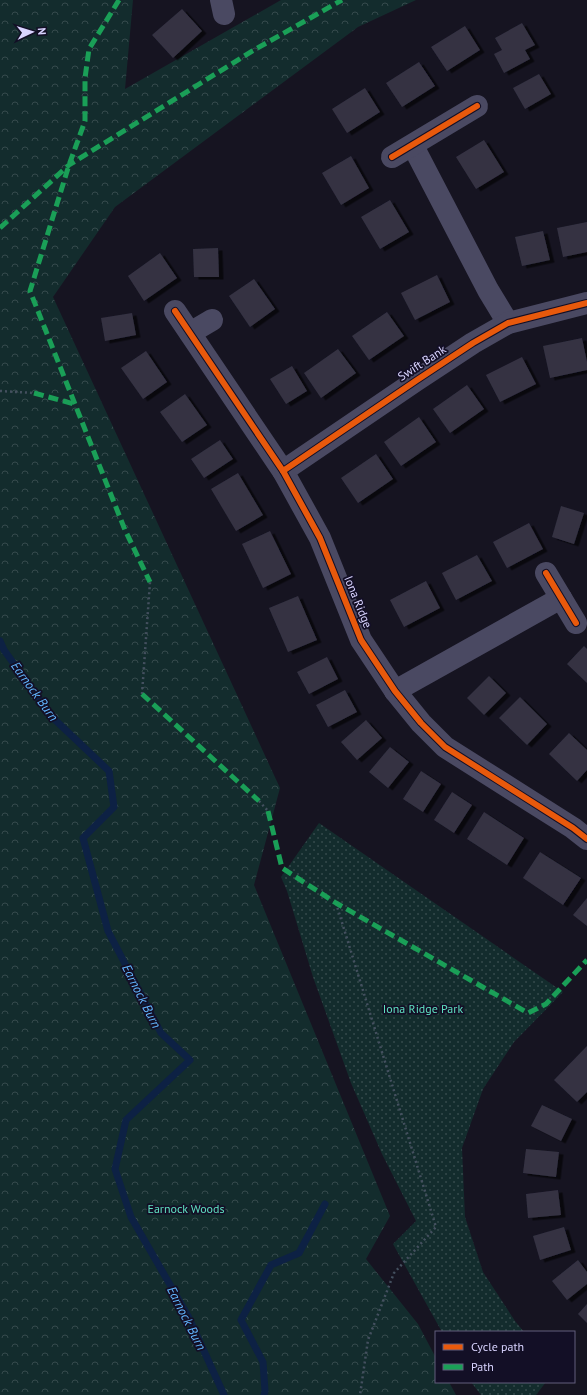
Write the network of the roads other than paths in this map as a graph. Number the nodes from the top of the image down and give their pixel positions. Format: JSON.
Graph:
{"nodes":[{"id":1,"x":477,"y":106,"type":"dead end"},
{"id":2,"x":413,"y":146,"type":"junction"},
{"id":3,"x":392,"y":157,"type":"dead end"},
{"id":4,"x":587,"y":303,"type":"edge"},
{"id":5,"x":175,"y":311,"type":"dead end"},
{"id":6,"x":212,"y":320,"type":"dead end"},
{"id":7,"x":508,"y":323,"type":"junction"},
{"id":8,"x":190,"y":333,"type":"junction"},
{"id":9,"x":283,"y":471,"type":"junction"},
{"id":10,"x":546,"y":573,"type":"dead end"},
{"id":11,"x":561,"y":598,"type":"junction"},
{"id":12,"x":576,"y":623,"type":"dead end"},
{"id":13,"x":395,"y":691,"type":"junction"},
{"id":14,"x":587,"y":839,"type":"edge"}],
"edges":[{"from":1,"to":2,"type":"street"},
{"from":2,"to":3,"type":"street"},
{"from":2,"to":7,"type":"street"},
{"from":4,"to":7,"type":"street","name":"Swift Bank"},
{"from":5,"to":8,"type":"street","name":"Iona Ridge"},
{"from":6,"to":8,"type":"street"},
{"from":7,"to":9,"type":"street","name":"Swift Bank"},
{"from":8,"to":9,"type":"street","name":"Iona Ridge"},
{"from":9,"to":13,"type":"street","name":"Iona Ridge"},
{"from":10,"to":11,"type":"street"},
{"from":11,"to":12,"type":"street"},
{"from":11,"to":13,"type":"street"},
{"from":13,"to":14,"type":"street","name":"Iona Ridge"}]}
